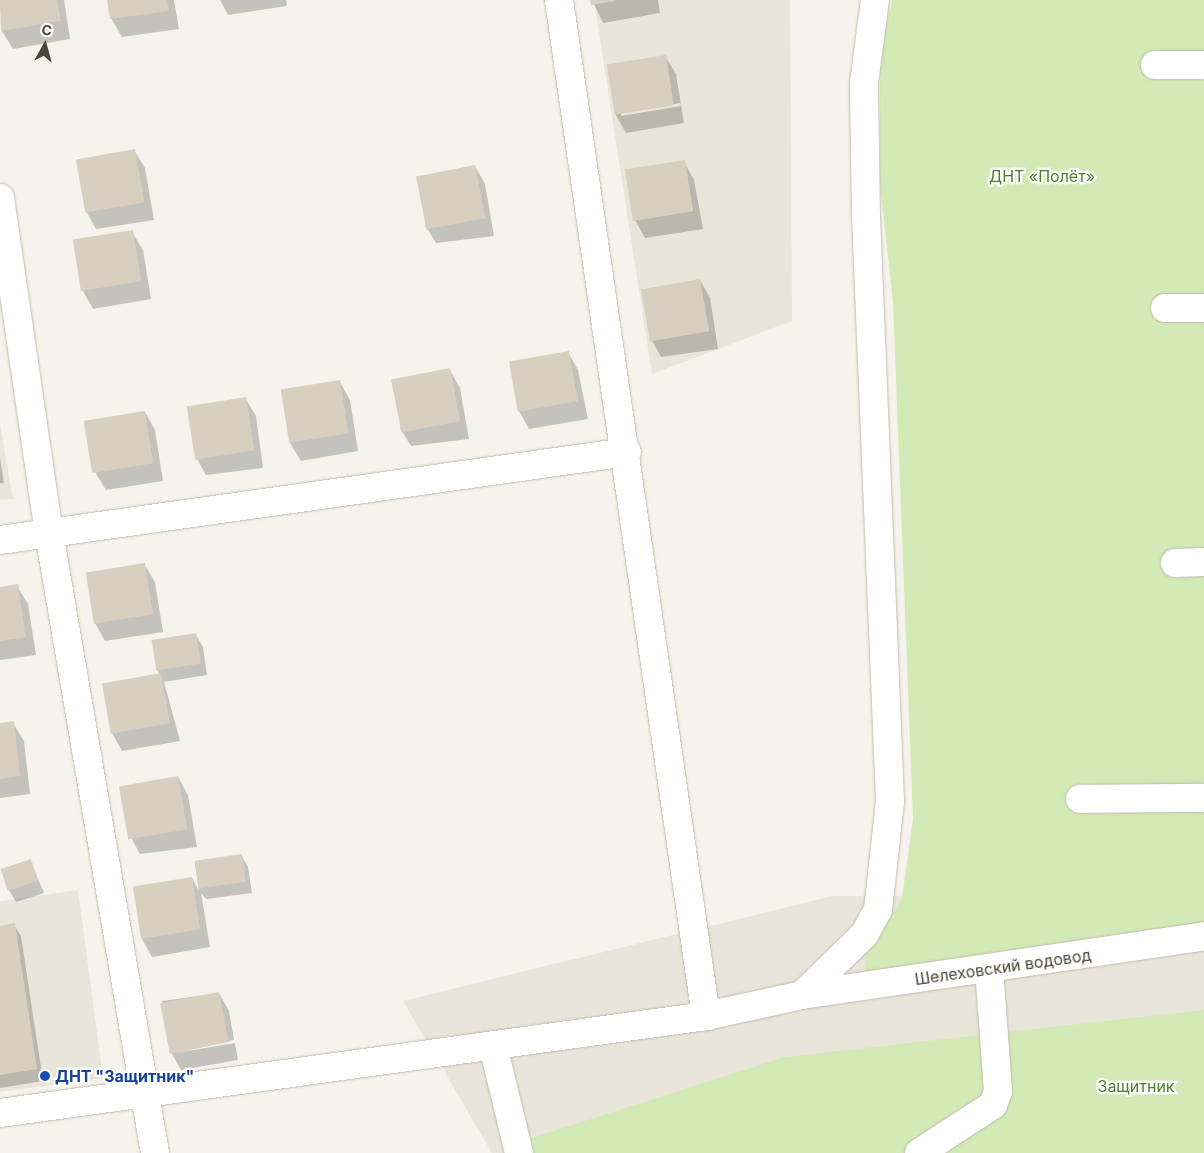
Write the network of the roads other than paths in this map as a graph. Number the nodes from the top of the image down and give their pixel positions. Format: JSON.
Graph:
{"nodes":[{"id":1,"x":559,"y":0,"type":"edge"},
{"id":2,"x":875,"y":0,"type":"edge"},
{"id":3,"x":1155,"y":65,"type":"dead end"},
{"id":4,"x":1204,"y":66,"type":"edge"},
{"id":5,"x":0,"y":198,"type":"edge"},
{"id":6,"x":1165,"y":308,"type":"dead end"},
{"id":7,"x":1204,"y":308,"type":"edge"},
{"id":8,"x":627,"y":452,"type":"junction"},
{"id":9,"x":49,"y":533,"type":"junction"},
{"id":10,"x":0,"y":540,"type":"edge"},
{"id":11,"x":1204,"y":562,"type":"edge"},
{"id":12,"x":1175,"y":563,"type":"dead end"},
{"id":13,"x":1204,"y":798,"type":"edge"},
{"id":14,"x":1080,"y":799,"type":"dead end"},
{"id":15,"x":1204,"y":936,"type":"edge"},
{"id":16,"x":988,"y":969,"type":"junction"},
{"id":17,"x":802,"y":995,"type":"junction"},
{"id":18,"x":706,"y":1016,"type":"junction"},
{"id":19,"x":493,"y":1046,"type":"junction"},
{"id":20,"x":143,"y":1096,"type":"junction"},
{"id":21,"x":0,"y":1113,"type":"edge"},
{"id":22,"x":155,"y":1153,"type":"edge"},
{"id":23,"x":519,"y":1153,"type":"edge"},
{"id":24,"x":919,"y":1153,"type":"edge"}],
"edges":[{"from":1,"to":8,"type":"street"},
{"from":2,"to":17,"type":"street"},
{"from":3,"to":4,"type":"street"},
{"from":5,"to":9,"type":"street"},
{"from":6,"to":7,"type":"street"},
{"from":8,"to":9,"type":"street"},
{"from":8,"to":18,"type":"street"},
{"from":9,"to":10,"type":"street"},
{"from":9,"to":20,"type":"street"},
{"from":11,"to":12,"type":"street"},
{"from":13,"to":14,"type":"street"},
{"from":15,"to":16,"type":"street","name":"Шелеховский водовод"},
{"from":16,"to":17,"type":"street","name":"Шелеховский водовод"},
{"from":16,"to":24,"type":"street"},
{"from":17,"to":18,"type":"street","name":"Шелеховский водовод"},
{"from":18,"to":19,"type":"street","name":"Шелеховский водовод"},
{"from":19,"to":20,"type":"street","name":"Шелеховский водовод"},
{"from":19,"to":23,"type":"street"},
{"from":20,"to":21,"type":"street","name":"Шелеховский водовод"},
{"from":20,"to":22,"type":"street"}]}
